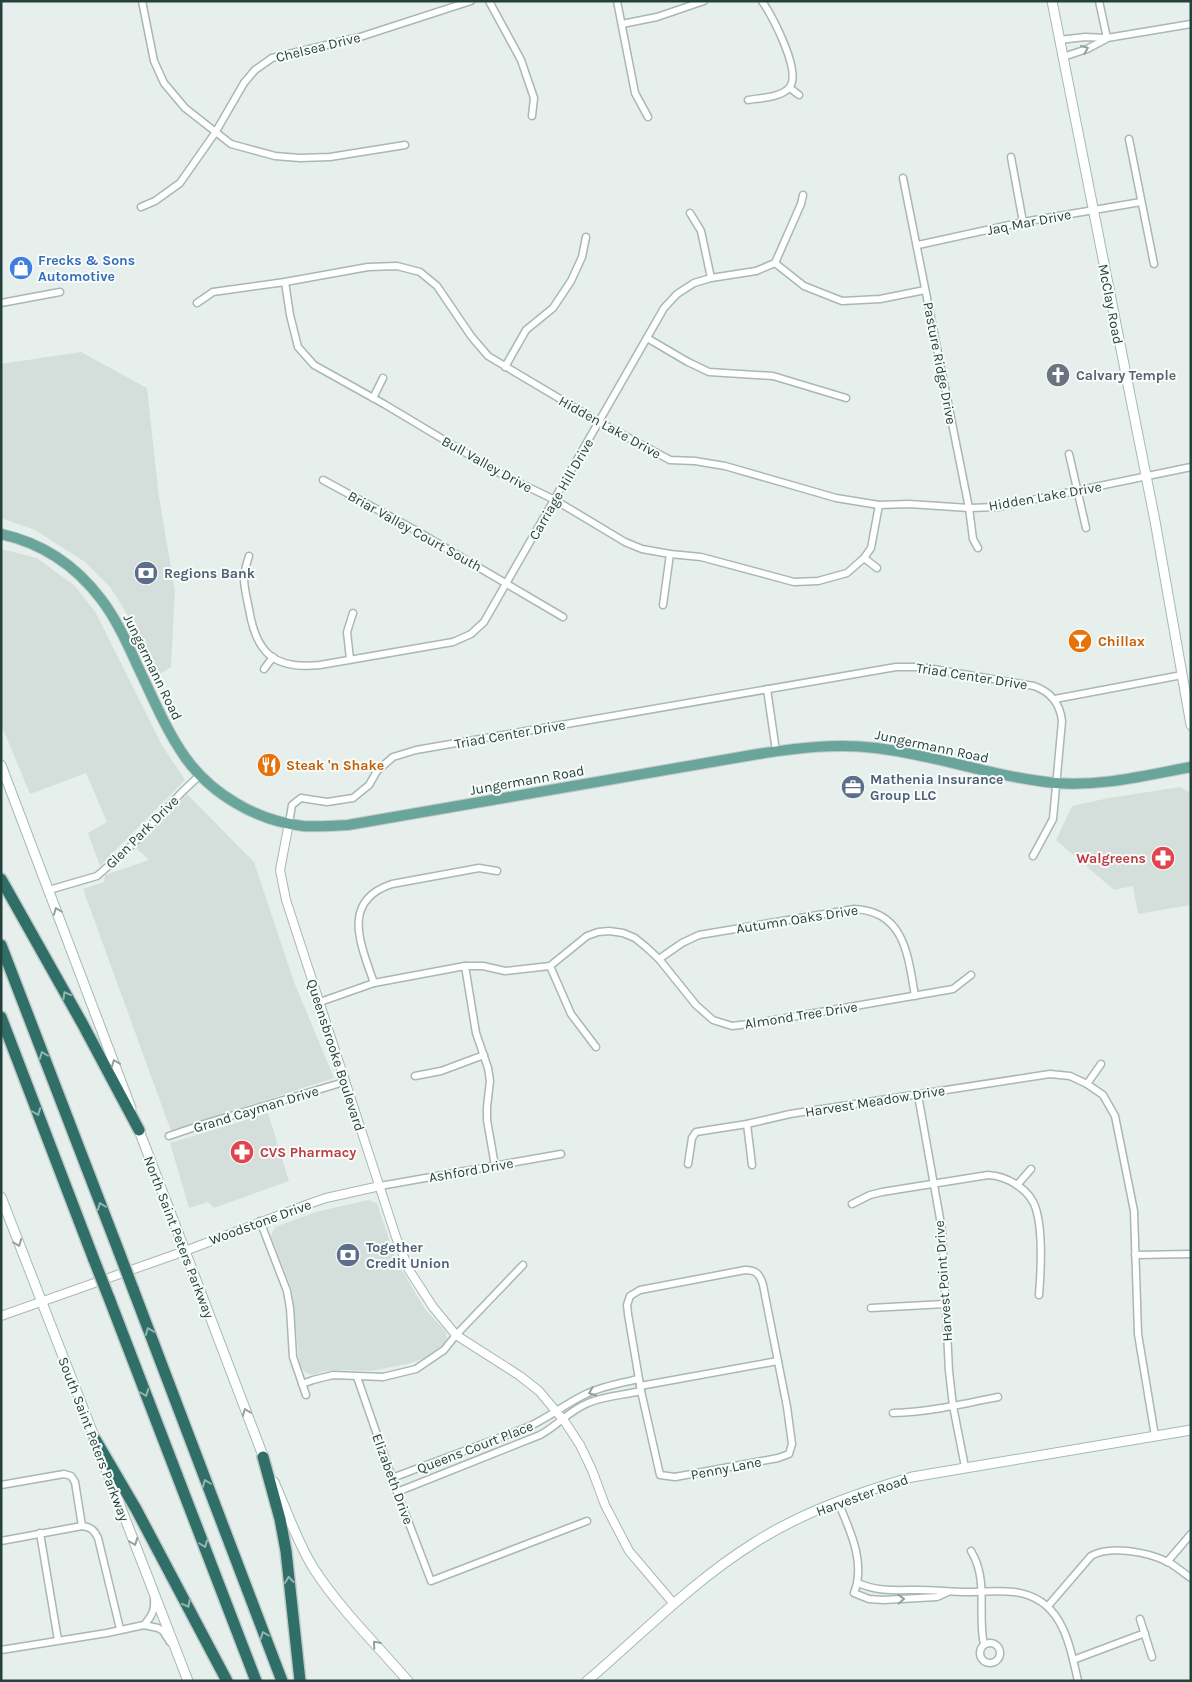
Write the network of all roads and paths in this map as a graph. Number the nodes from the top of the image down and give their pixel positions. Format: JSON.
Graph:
{"nodes":[{"id":1,"x":142,"y":1,"type":"edge"},
{"id":2,"x":471,"y":1,"type":"edge"},
{"id":3,"x":489,"y":1,"type":"edge"},
{"id":4,"x":617,"y":1,"type":"edge"},
{"id":5,"x":704,"y":1,"type":"edge"},
{"id":6,"x":762,"y":1,"type":"edge"},
{"id":7,"x":1052,"y":1,"type":"edge"},
{"id":8,"x":1099,"y":1,"type":"edge"},
{"id":9,"x":622,"y":24,"type":"junction"},
{"id":10,"x":1191,"y":24,"type":"edge"},
{"id":11,"x":1107,"y":38,"type":"junction"},
{"id":12,"x":1059,"y":40,"type":"junction"},
{"id":13,"x":1063,"y":57,"type":"junction"},
{"id":14,"x":790,"y":88,"type":"junction"},
{"id":15,"x":799,"y":95,"type":"dead end"},
{"id":16,"x":748,"y":100,"type":"dead end"},
{"id":17,"x":532,"y":116,"type":"dead end"},
{"id":18,"x":648,"y":117,"type":"dead end"},
{"id":19,"x":214,"y":133,"type":"junction"},
{"id":20,"x":1129,"y":140,"type":"dead end"},
{"id":21,"x":405,"y":145,"type":"dead end"},
{"id":22,"x":1011,"y":157,"type":"dead end"},
{"id":23,"x":904,"y":178,"type":"dead end"},
{"id":24,"x":802,"y":194,"type":"dead end"},
{"id":25,"x":1141,"y":202,"type":"junction"},
{"id":26,"x":141,"y":208,"type":"dead end"},
{"id":27,"x":1093,"y":210,"type":"junction"},
{"id":28,"x":690,"y":213,"type":"dead end"},
{"id":29,"x":1023,"y":222,"type":"junction"},
{"id":30,"x":586,"y":237,"type":"dead end"},
{"id":31,"x":918,"y":245,"type":"junction"},
{"id":32,"x":775,"y":263,"type":"junction"},
{"id":33,"x":1154,"y":264,"type":"dead end"},
{"id":34,"x":711,"y":278,"type":"junction"},
{"id":35,"x":284,"y":282,"type":"junction"},
{"id":36,"x":925,"y":290,"type":"junction"},
{"id":37,"x":60,"y":292,"type":"dead end"},
{"id":38,"x":1,"y":303,"type":"edge"},
{"id":39,"x":197,"y":303,"type":"dead end"},
{"id":40,"x":647,"y":338,"type":"junction"},
{"id":41,"x":505,"y":367,"type":"junction"},
{"id":42,"x":383,"y":378,"type":"dead end"},
{"id":43,"x":373,"y":398,"type":"junction"},
{"id":44,"x":846,"y":398,"type":"dead end"},
{"id":45,"x":599,"y":422,"type":"junction"},
{"id":46,"x":1069,"y":454,"type":"dead end"},
{"id":47,"x":1191,"y":467,"type":"edge"},
{"id":48,"x":1146,"y":478,"type":"junction"},
{"id":49,"x":323,"y":480,"type":"dead end"},
{"id":50,"x":1077,"y":491,"type":"junction"},
{"id":51,"x":555,"y":500,"type":"junction"},
{"id":52,"x":879,"y":505,"type":"junction"},
{"id":53,"x":969,"y":508,"type":"junction"},
{"id":54,"x":1086,"y":528,"type":"dead end"},
{"id":55,"x":1,"y":534,"type":"edge"},
{"id":56,"x":978,"y":548,"type":"dead end"},
{"id":57,"x":670,"y":554,"type":"junction"},
{"id":58,"x":249,"y":556,"type":"dead end"},
{"id":59,"x":864,"y":558,"type":"junction"},
{"id":60,"x":877,"y":568,"type":"dead end"},
{"id":61,"x":506,"y":583,"type":"junction"},
{"id":62,"x":663,"y":605,"type":"dead end"},
{"id":63,"x":353,"y":613,"type":"dead end"},
{"id":64,"x":563,"y":618,"type":"dead end"},
{"id":65,"x":273,"y":657,"type":"junction"},
{"id":66,"x":350,"y":659,"type":"junction"},
{"id":67,"x":264,"y":669,"type":"dead end"},
{"id":68,"x":1182,"y":674,"type":"junction"},
{"id":69,"x":767,"y":689,"type":"junction"},
{"id":70,"x":1055,"y":699,"type":"junction"},
{"id":71,"x":1191,"y":725,"type":"edge"},
{"id":72,"x":776,"y":751,"type":"junction"},
{"id":73,"x":1,"y":765,"type":"edge"},
{"id":74,"x":1191,"y":767,"type":"edge"},
{"id":75,"x":200,"y":775,"type":"junction"},
{"id":76,"x":1056,"y":783,"type":"junction"},
{"id":77,"x":289,"y":824,"type":"junction"},
{"id":78,"x":1033,"y":856,"type":"dead end"},
{"id":79,"x":497,"y":871,"type":"dead end"},
{"id":80,"x":1,"y":879,"type":"edge"},
{"id":81,"x":49,"y":890,"type":"junction"},
{"id":82,"x":1,"y":946,"type":"edge"},
{"id":83,"x":659,"y":959,"type":"junction"},
{"id":84,"x":465,"y":966,"type":"junction"},
{"id":85,"x":550,"y":966,"type":"junction"},
{"id":86,"x":971,"y":975,"type":"dead end"},
{"id":87,"x":374,"y":983,"type":"junction"},
{"id":88,"x":914,"y":996,"type":"junction"},
{"id":89,"x":320,"y":1002,"type":"junction"},
{"id":90,"x":1,"y":1017,"type":"edge"},
{"id":91,"x":596,"y":1047,"type":"dead end"},
{"id":92,"x":484,"y":1055,"type":"junction"},
{"id":93,"x":1100,"y":1064,"type":"dead end"},
{"id":94,"x":415,"y":1076,"type":"dead end"},
{"id":95,"x":344,"y":1082,"type":"junction"},
{"id":96,"x":1087,"y":1084,"type":"junction"},
{"id":97,"x":918,"y":1095,"type":"junction"},
{"id":98,"x":748,"y":1124,"type":"junction"},
{"id":99,"x":139,"y":1130,"type":"junction"},
{"id":100,"x":169,"y":1136,"type":"dead end"},
{"id":101,"x":561,"y":1154,"type":"dead end"},
{"id":102,"x":688,"y":1164,"type":"dead end"},
{"id":103,"x":752,"y":1165,"type":"dead end"},
{"id":104,"x":495,"y":1166,"type":"junction"},
{"id":105,"x":1031,"y":1169,"type":"dead end"},
{"id":106,"x":933,"y":1183,"type":"junction"},
{"id":107,"x":1017,"y":1185,"type":"junction"},
{"id":108,"x":380,"y":1186,"type":"junction"},
{"id":109,"x":1,"y":1197,"type":"edge"},
{"id":110,"x":852,"y":1204,"type":"dead end"},
{"id":111,"x":260,"y":1221,"type":"junction"},
{"id":112,"x":185,"y":1251,"type":"junction"},
{"id":113,"x":1191,"y":1254,"type":"edge"},
{"id":114,"x":1135,"y":1255,"type":"junction"},
{"id":115,"x":523,"y":1265,"type":"dead end"},
{"id":116,"x":1039,"y":1295,"type":"dead end"},
{"id":117,"x":41,"y":1302,"type":"junction"},
{"id":118,"x":945,"y":1304,"type":"junction"},
{"id":119,"x":871,"y":1308,"type":"dead end"},
{"id":120,"x":1,"y":1316,"type":"edge"},
{"id":121,"x":456,"y":1335,"type":"junction"},
{"id":122,"x":778,"y":1360,"type":"junction"},
{"id":123,"x":357,"y":1377,"type":"junction"},
{"id":124,"x":302,"y":1384,"type":"junction"},
{"id":125,"x":640,"y":1385,"type":"junction"},
{"id":126,"x":306,"y":1395,"type":"dead end"},
{"id":127,"x":998,"y":1397,"type":"dead end"},
{"id":128,"x":953,"y":1406,"type":"junction"},
{"id":129,"x":556,"y":1410,"type":"junction"},
{"id":130,"x":893,"y":1412,"type":"dead end"},
{"id":131,"x":564,"y":1419,"type":"junction"},
{"id":132,"x":1191,"y":1430,"type":"edge"},
{"id":133,"x":1155,"y":1436,"type":"junction"},
{"id":134,"x":95,"y":1439,"type":"junction"},
{"id":135,"x":263,"y":1457,"type":"junction"},
{"id":136,"x":965,"y":1467,"type":"junction"},
{"id":137,"x":392,"y":1478,"type":"junction"},
{"id":138,"x":1,"y":1485,"type":"edge"},
{"id":139,"x":397,"y":1492,"type":"junction"},
{"id":140,"x":838,"y":1502,"type":"junction"},
{"id":141,"x":587,"y":1521,"type":"dead end"},
{"id":142,"x":82,"y":1526,"type":"junction"},
{"id":143,"x":40,"y":1534,"type":"junction"},
{"id":144,"x":1191,"y":1534,"type":"edge"},
{"id":145,"x":1,"y":1541,"type":"edge"},
{"id":146,"x":971,"y":1551,"type":"dead end"},
{"id":147,"x":1167,"y":1562,"type":"junction"},
{"id":148,"x":1191,"y":1578,"type":"edge"},
{"id":149,"x":858,"y":1583,"type":"junction"},
{"id":150,"x":152,"y":1589,"type":"junction"},
{"id":151,"x":948,"y":1592,"type":"junction"},
{"id":152,"x":982,"y":1592,"type":"junction"},
{"id":153,"x":674,"y":1604,"type":"junction"},
{"id":154,"x":1048,"y":1606,"type":"junction"},
{"id":155,"x":1140,"y":1619,"type":"dead end"},
{"id":156,"x":144,"y":1625,"type":"junction"},
{"id":157,"x":120,"y":1629,"type":"junction"},
{"id":158,"x":1145,"y":1633,"type":"junction"},
{"id":159,"x":58,"y":1640,"type":"junction"},
{"id":160,"x":984,"y":1645,"type":"dead end"},
{"id":161,"x":175,"y":1648,"type":"junction"},
{"id":162,"x":1,"y":1650,"type":"edge"},
{"id":163,"x":1152,"y":1657,"type":"dead end"},
{"id":164,"x":1073,"y":1660,"type":"junction"},
{"id":165,"x":188,"y":1681,"type":"edge"},
{"id":166,"x":227,"y":1681,"type":"edge"},
{"id":167,"x":256,"y":1681,"type":"edge"},
{"id":168,"x":282,"y":1681,"type":"edge"},
{"id":169,"x":300,"y":1681,"type":"edge"},
{"id":170,"x":408,"y":1681,"type":"edge"},
{"id":171,"x":587,"y":1681,"type":"edge"},
{"id":172,"x":1078,"y":1681,"type":"edge"}],
"edges":[{"from":1,"to":19,"type":"street"},
{"from":2,"to":19,"type":"street","name":"Chelsea Drive"},
{"from":3,"to":17,"type":"street"},
{"from":4,"to":9,"type":"street"},
{"from":5,"to":9,"type":"street"},
{"from":6,"to":14,"type":"street"},
{"from":7,"to":12,"type":"main road","name":"McClay Road"},
{"from":8,"to":11,"type":"street"},
{"from":9,"to":18,"type":"street"},
{"from":10,"to":11,"type":"street"},
{"from":11,"to":12,"type":"street"},
{"from":13,"to":11,"type":"street","one_way":true},
{"from":12,"to":13,"type":"main road","name":"McClay Road"},
{"from":13,"to":27,"type":"main road","name":"McClay Road"},
{"from":14,"to":15,"type":"street"},
{"from":14,"to":16,"type":"street"},
{"from":19,"to":21,"type":"street"},
{"from":19,"to":26,"type":"street","name":"Chelsea Drive"},
{"from":20,"to":25,"type":"street"},
{"from":22,"to":29,"type":"street"},
{"from":23,"to":31,"type":"street","name":"Pasture Ridge Drive"},
{"from":24,"to":32,"type":"street"},
{"from":25,"to":27,"type":"street","name":"Jaq Mar Drive"},
{"from":25,"to":33,"type":"street"},
{"from":27,"to":29,"type":"street","name":"Jaq Mar Drive"},
{"from":27,"to":48,"type":"main road","name":"McClay Road"},
{"from":28,"to":34,"type":"street"},
{"from":29,"to":31,"type":"street","name":"Jaq Mar Drive"},
{"from":30,"to":41,"type":"street"},
{"from":31,"to":36,"type":"street","name":"Pasture Ridge Drive"},
{"from":32,"to":34,"type":"street","name":"Carriage Hill Drive"},
{"from":32,"to":36,"type":"street"},
{"from":34,"to":40,"type":"street","name":"Carriage Hill Drive"},
{"from":35,"to":39,"type":"street","name":"Hidden Lake Drive"},
{"from":35,"to":41,"type":"street","name":"Hidden Lake Drive"},
{"from":35,"to":43,"type":"street","name":"Bull Valley Drive"},
{"from":36,"to":53,"type":"street","name":"Pasture Ridge Drive"},
{"from":37,"to":38,"type":"street"},
{"from":40,"to":44,"type":"street"},
{"from":40,"to":45,"type":"street","name":"Carriage Hill Drive"},
{"from":41,"to":45,"type":"street","name":"Hidden Lake Drive"},
{"from":42,"to":43,"type":"street"},
{"from":43,"to":51,"type":"street","name":"Bull Valley Drive"},
{"from":45,"to":51,"type":"street","name":"Carriage Hill Drive"},
{"from":45,"to":52,"type":"street","name":"Hidden Lake Drive"},
{"from":46,"to":50,"type":"street"},
{"from":47,"to":48,"type":"street","name":"Hidden Lake Drive"},
{"from":48,"to":50,"type":"street","name":"Hidden Lake Drive"},
{"from":48,"to":68,"type":"main road","name":"McClay Road"},
{"from":49,"to":61,"type":"street","name":"Briar Valley Court South"},
{"from":50,"to":53,"type":"street","name":"Hidden Lake Drive"},
{"from":50,"to":54,"type":"street"},
{"from":51,"to":57,"type":"street","name":"Bull Valley Drive"},
{"from":51,"to":61,"type":"street","name":"Carriage Hill Drive"},
{"from":52,"to":53,"type":"street","name":"Hidden Lake Drive"},
{"from":52,"to":59,"type":"street","name":"Bull Valley Drive"},
{"from":53,"to":56,"type":"street","name":"Pasture Ridge Drive"},
{"from":55,"to":75,"type":"main road","name":"Jungermann Road"},
{"from":57,"to":59,"type":"street","name":"Bull Valley Drive"},
{"from":57,"to":62,"type":"street"},
{"from":58,"to":65,"type":"street","name":"Carriage Hill Drive"},
{"from":59,"to":60,"type":"street"},
{"from":61,"to":64,"type":"street","name":"Briar Valley Court South"},
{"from":61,"to":66,"type":"street","name":"Carriage Hill Drive"},
{"from":63,"to":66,"type":"street"},
{"from":65,"to":66,"type":"street","name":"Carriage Hill Drive"},
{"from":65,"to":67,"type":"street"},
{"from":68,"to":70,"type":"street"},
{"from":68,"to":71,"type":"main road","name":"McClay Road"},
{"from":69,"to":70,"type":"street","name":"Triad Center Drive"},
{"from":69,"to":72,"type":"street"},
{"from":69,"to":77,"type":"street","name":"Triad Center Drive"},
{"from":70,"to":76,"type":"street"},
{"from":72,"to":76,"type":"main road","name":"Jungermann Road"},
{"from":72,"to":77,"type":"main road","name":"Jungermann Road"},
{"from":73,"to":81,"type":"main road","name":"North Saint Peters Parkway"},
{"from":74,"to":76,"type":"main road","name":"Jungermann Road"},
{"from":75,"to":77,"type":"main road","name":"Jungermann Road"},
{"from":75,"to":81,"type":"street","name":"Glen Park Drive"},
{"from":76,"to":78,"type":"street"},
{"from":77,"to":89,"type":"street","name":"Queensbrooke Boulevard"},
{"from":79,"to":87,"type":"street"},
{"from":99,"to":80,"type":"highway","one_way":true},
{"from":99,"to":81,"type":"main road","name":"North Saint Peters Parkway","one_way":true},
{"from":168,"to":82,"type":"highway","one_way":true,"bridge":true},
{"from":83,"to":85,"type":"street","name":"Almond Tree Drive"},
{"from":83,"to":88,"type":"street","name":"Almond Tree Drive"},
{"from":83,"to":88,"type":"street","name":"Autumn Oaks Drive"},
{"from":84,"to":85,"type":"street"},
{"from":84,"to":87,"type":"street"},
{"from":84,"to":92,"type":"street"},
{"from":85,"to":91,"type":"street"},
{"from":86,"to":88,"type":"street","name":"Almond Tree Drive"},
{"from":87,"to":89,"type":"street"},
{"from":89,"to":95,"type":"street","name":"Queensbrooke Boulevard"},
{"from":90,"to":167,"type":"highway","one_way":true,"bridge":true},
{"from":92,"to":94,"type":"street"},
{"from":92,"to":104,"type":"street"},
{"from":93,"to":96,"type":"street"},
{"from":95,"to":100,"type":"street","name":"Grand Cayman Drive"},
{"from":95,"to":108,"type":"street","name":"Queensbrooke Boulevard"},
{"from":96,"to":97,"type":"street","name":"Harvest Meadow Drive"},
{"from":96,"to":114,"type":"street","name":"Harvest Meadow Drive"},
{"from":97,"to":98,"type":"street","name":"Harvest Meadow Drive"},
{"from":97,"to":106,"type":"street","name":"Harvest Point Drive"},
{"from":98,"to":102,"type":"street","name":"Harvest Meadow Drive"},
{"from":98,"to":103,"type":"street"},
{"from":99,"to":112,"type":"main road","name":"North Saint Peters Parkway"},
{"from":101,"to":104,"type":"street","name":"Ashford Drive"},
{"from":104,"to":108,"type":"street","name":"Ashford Drive"},
{"from":105,"to":107,"type":"street"},
{"from":106,"to":107,"type":"street"},
{"from":106,"to":110,"type":"street"},
{"from":106,"to":118,"type":"street","name":"Harvest Point Drive"},
{"from":107,"to":116,"type":"street"},
{"from":108,"to":111,"type":"street","name":"Woodstone Drive"},
{"from":108,"to":121,"type":"street","name":"Queensbrooke Boulevard"},
{"from":109,"to":117,"type":"main road","name":"South Saint Peters Parkway","one_way":true},
{"from":111,"to":112,"type":"street","name":"Woodstone Drive"},
{"from":111,"to":124,"type":"street"},
{"from":112,"to":117,"type":"street","name":"Woodstone Drive"},
{"from":135,"to":112,"type":"main road","name":"North Saint Peters Parkway","one_way":true},
{"from":113,"to":114,"type":"street"},
{"from":114,"to":133,"type":"street","name":"Harvest Meadow Drive"},
{"from":115,"to":121,"type":"street"},
{"from":117,"to":120,"type":"street","name":"Woodstone Drive"},
{"from":117,"to":134,"type":"main road","name":"South Saint Peters Parkway"},
{"from":118,"to":119,"type":"street"},
{"from":118,"to":128,"type":"street","name":"Harvest Point Drive"},
{"from":121,"to":123,"type":"street"},
{"from":121,"to":129,"type":"street","name":"Queensbrooke Boulevard"},
{"from":122,"to":125,"type":"street"},
{"from":122,"to":125,"type":"street","name":"Penny Lane"},
{"from":122,"to":125,"type":"street","name":"Penny Lane"},
{"from":123,"to":124,"type":"street"},
{"from":123,"to":137,"type":"street","name":"Elizabeth Drive"},
{"from":124,"to":126,"type":"street"},
{"from":125,"to":129,"type":"street","name":"Queens Court Place","one_way":true},
{"from":125,"to":131,"type":"street","name":"Queens Court Place"},
{"from":127,"to":128,"type":"street"},
{"from":128,"to":130,"type":"street"},
{"from":128,"to":136,"type":"street","name":"Harvest Point Drive"},
{"from":129,"to":131,"type":"street","name":"Queensbrooke Boulevard"},
{"from":129,"to":137,"type":"street","name":"Queens Court Place"},
{"from":131,"to":139,"type":"street","name":"Queens Court Place"},
{"from":131,"to":153,"type":"street","name":"Queensbrooke Boulevard"},
{"from":132,"to":133,"type":"main road","name":"Harvester Road"},
{"from":133,"to":136,"type":"main road","name":"Harvester Road"},
{"from":134,"to":150,"type":"main road","name":"South Saint Peters Parkway","one_way":true},
{"from":134,"to":166,"type":"highway","one_way":true},
{"from":169,"to":135,"type":"highway","one_way":true},
{"from":170,"to":135,"type":"main road","name":"North Saint Peters Parkway","one_way":true},
{"from":136,"to":140,"type":"main road","name":"Harvester Road"},
{"from":137,"to":139,"type":"street","name":"Elizabeth Drive"},
{"from":138,"to":142,"type":"street"},
{"from":139,"to":141,"type":"street","name":"Elizabeth Drive"},
{"from":140,"to":149,"type":"street"},
{"from":140,"to":153,"type":"main road","name":"Harvester Road"},
{"from":142,"to":143,"type":"street"},
{"from":142,"to":157,"type":"street"},
{"from":143,"to":145,"type":"street"},
{"from":143,"to":159,"type":"street"},
{"from":144,"to":147,"type":"street"},
{"from":146,"to":152,"type":"street"},
{"from":147,"to":148,"type":"street"},
{"from":147,"to":154,"type":"street"},
{"from":149,"to":151,"type":"street"},
{"from":149,"to":151,"type":"street","one_way":true},
{"from":150,"to":156,"type":"street"},
{"from":150,"to":161,"type":"main road","name":"South Saint Peters Parkway"},
{"from":151,"to":152,"type":"street"},
{"from":152,"to":154,"type":"street"},
{"from":152,"to":160,"type":"street"},
{"from":153,"to":171,"type":"main road","name":"Harvester Road"},
{"from":154,"to":164,"type":"street"},
{"from":155,"to":158,"type":"street"},
{"from":156,"to":157,"type":"street"},
{"from":156,"to":161,"type":"street"},
{"from":157,"to":159,"type":"street"},
{"from":158,"to":163,"type":"street"},
{"from":158,"to":164,"type":"street"},
{"from":159,"to":162,"type":"street"},
{"from":161,"to":165,"type":"main road","name":"South Saint Peters Parkway"},
{"from":164,"to":172,"type":"street"}]}
